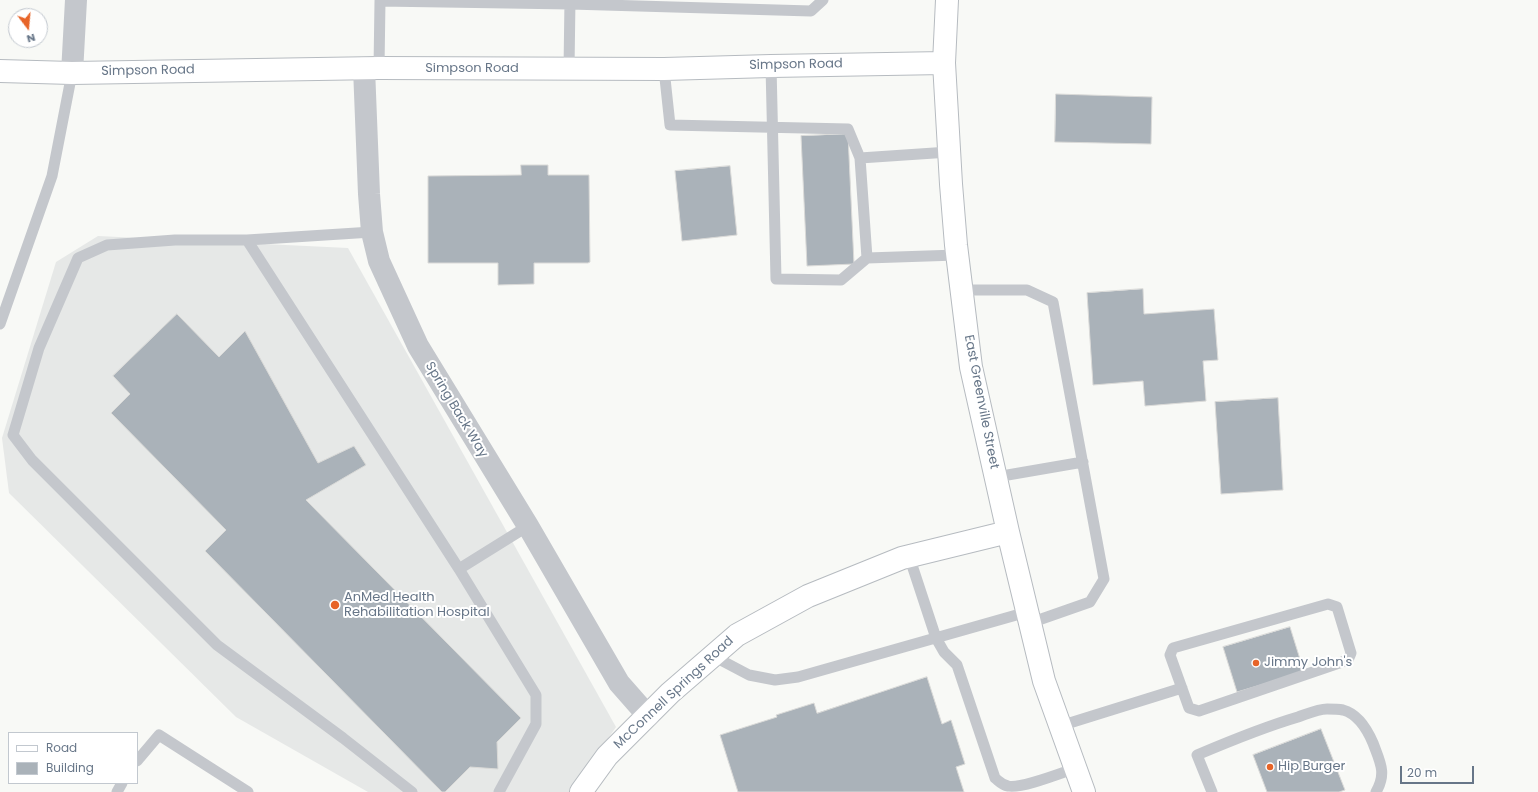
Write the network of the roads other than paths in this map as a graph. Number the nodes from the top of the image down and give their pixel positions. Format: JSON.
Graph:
{"nodes":[{"id":1,"x":76,"y":0,"type":"edge"},
{"id":2,"x":823,"y":0,"type":"edge"},
{"id":3,"x":947,"y":0,"type":"edge"},
{"id":4,"x":380,"y":1,"type":"edge"},
{"id":5,"x":570,"y":2,"type":"edge"},
{"id":6,"x":679,"y":4,"type":"edge"},
{"id":7,"x":944,"y":63,"type":"junction"},
{"id":8,"x":771,"y":66,"type":"junction"},
{"id":9,"x":371,"y":68,"type":"junction"},
{"id":10,"x":569,"y":69,"type":"junction"},
{"id":11,"x":664,"y":69,"type":"junction"},
{"id":12,"x":0,"y":71,"type":"edge"},
{"id":13,"x":72,"y":72,"type":"junction"},
{"id":14,"x":772,"y":127,"type":"junction"},
{"id":15,"x":949,"y":152,"type":"junction"},
{"id":16,"x":860,"y":158,"type":"junction"},
{"id":17,"x":372,"y":232,"type":"junction"},
{"id":18,"x":247,"y":240,"type":"junction"},
{"id":19,"x":958,"y":255,"type":"junction"},
{"id":20,"x":867,"y":258,"type":"junction"},
{"id":21,"x":962,"y":290,"type":"junction"},
{"id":22,"x":0,"y":324,"type":"edge"},
{"id":23,"x":1083,"y":462,"type":"junction"},
{"id":24,"x":996,"y":477,"type":"junction"},
{"id":25,"x":528,"y":526,"type":"junction"},
{"id":26,"x":1008,"y":532,"type":"junction"},
{"id":27,"x":909,"y":556,"type":"junction"},
{"id":28,"x":459,"y":569,"type":"junction"},
{"id":29,"x":1029,"y":618,"type":"junction"},
{"id":30,"x":936,"y":638,"type":"junction"},
{"id":31,"x":712,"y":656,"type":"junction"},
{"id":32,"x":1182,"y":688,"type":"junction"},
{"id":33,"x":648,"y":716,"type":"junction"},
{"id":34,"x":1060,"y":726,"type":"junction"},
{"id":35,"x":138,"y":760,"type":"edge"},
{"id":36,"x":1076,"y":768,"type":"junction"},
{"id":37,"x":248,"y":792,"type":"edge"},
{"id":38,"x":412,"y":792,"type":"edge"},
{"id":39,"x":499,"y":792,"type":"edge"},
{"id":40,"x":581,"y":792,"type":"edge"},
{"id":41,"x":1084,"y":792,"type":"edge"},
{"id":42,"x":1212,"y":792,"type":"edge"},
{"id":43,"x":1376,"y":792,"type":"edge"}],
"edges":[{"from":1,"to":13,"type":"street"},
{"from":2,"to":6,"type":"lane"},
{"from":3,"to":7,"type":"street","name":"East Greenville Street"},
{"from":4,"to":5,"type":"lane"},
{"from":4,"to":9,"type":"lane"},
{"from":5,"to":6,"type":"lane"},
{"from":5,"to":10,"type":"lane"},
{"from":7,"to":8,"type":"street","name":"Simpson Road"},
{"from":7,"to":15,"type":"street","name":"East Greenville Street"},
{"from":8,"to":11,"type":"street","name":"Simpson Road"},
{"from":8,"to":14,"type":"lane"},
{"from":9,"to":10,"type":"street","name":"Simpson Road"},
{"from":9,"to":13,"type":"street","name":"Simpson Road"},
{"from":9,"to":17,"type":"street","name":"Spring Back Way"},
{"from":10,"to":11,"type":"street","name":"Simpson Road"},
{"from":11,"to":14,"type":"lane"},
{"from":12,"to":13,"type":"street","name":"Simpson Road"},
{"from":13,"to":22,"type":"lane"},
{"from":14,"to":16,"type":"lane"},
{"from":14,"to":20,"type":"lane"},
{"from":15,"to":16,"type":"lane"},
{"from":15,"to":19,"type":"street","name":"East Greenville Street"},
{"from":16,"to":20,"type":"lane"},
{"from":17,"to":18,"type":"lane"},
{"from":17,"to":25,"type":"street","name":"Spring Back Way"},
{"from":18,"to":28,"type":"lane"},
{"from":18,"to":38,"type":"lane"},
{"from":19,"to":20,"type":"lane"},
{"from":19,"to":21,"type":"street","name":"East Greenville Street"},
{"from":21,"to":23,"type":"lane"},
{"from":21,"to":24,"type":"street","name":"East Greenville Street"},
{"from":23,"to":24,"type":"lane"},
{"from":23,"to":29,"type":"lane"},
{"from":24,"to":26,"type":"street","name":"East Greenville Street"},
{"from":25,"to":28,"type":"lane"},
{"from":25,"to":33,"type":"street","name":"Spring Back Way"},
{"from":26,"to":27,"type":"street","name":"McConnell Springs Road"},
{"from":26,"to":29,"type":"street","name":"East Greenville Street"},
{"from":27,"to":30,"type":"lane"},
{"from":27,"to":31,"type":"street","name":"McConnell Springs Road"},
{"from":28,"to":39,"type":"lane"},
{"from":29,"to":30,"type":"lane"},
{"from":29,"to":34,"type":"street","name":"East Greenville Street"},
{"from":30,"to":31,"type":"lane"},
{"from":30,"to":36,"type":"lane"},
{"from":31,"to":33,"type":"street","name":"McConnell Springs Road"},
{"from":32,"to":32,"type":"lane"},
{"from":32,"to":34,"type":"lane"},
{"from":33,"to":40,"type":"street","name":"McConnell Springs Road"},
{"from":34,"to":36,"type":"street","name":"East Greenville Street"},
{"from":35,"to":37,"type":"lane"},
{"from":36,"to":41,"type":"street","name":"East Greenville Street"},
{"from":42,"to":43,"type":"lane"}]}
